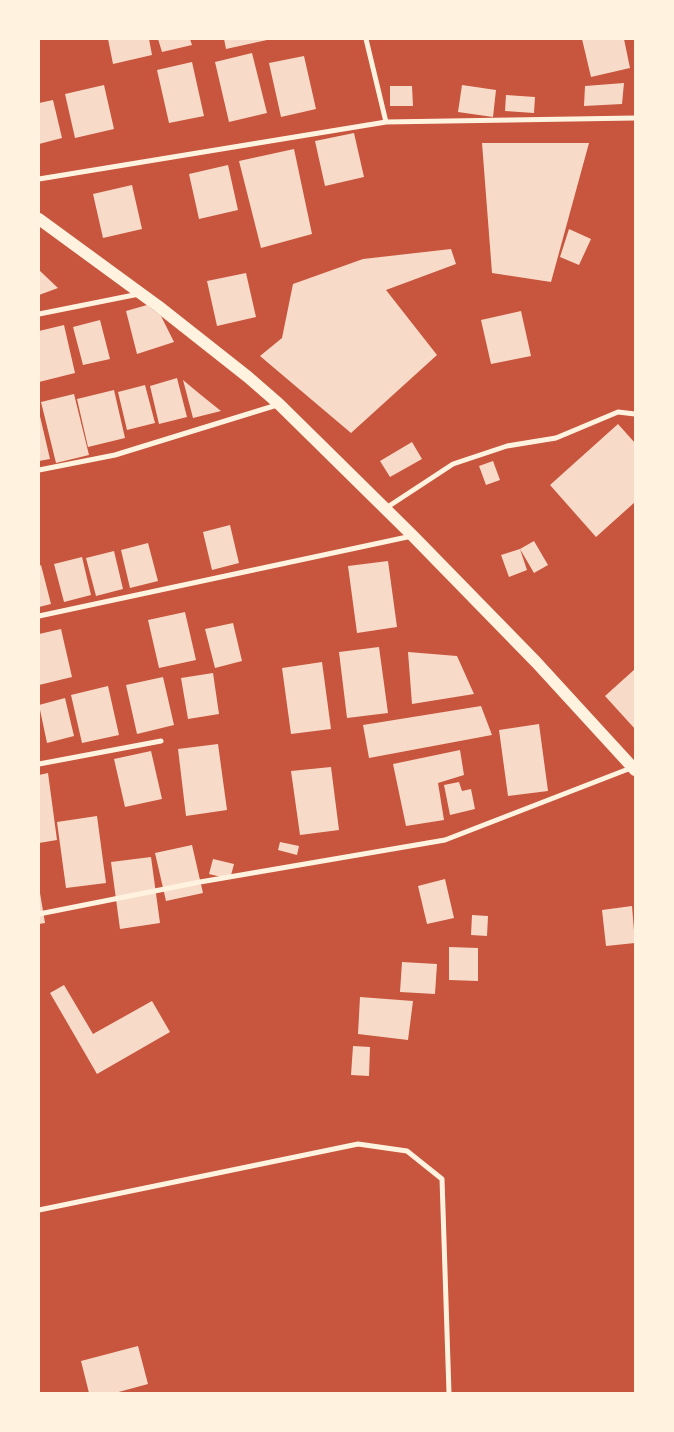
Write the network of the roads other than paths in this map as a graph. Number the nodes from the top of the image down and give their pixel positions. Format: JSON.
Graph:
{"nodes":[{"id":1,"x":366,"y":39,"type":"edge"},
{"id":2,"x":635,"y":118,"type":"edge"},
{"id":3,"x":386,"y":122,"type":"junction"},
{"id":4,"x":39,"y":179,"type":"edge"},
{"id":5,"x":39,"y":219,"type":"edge"},
{"id":6,"x":140,"y":294,"type":"junction"},
{"id":7,"x":39,"y":314,"type":"edge"},
{"id":8,"x":279,"y":404,"type":"junction"},
{"id":9,"x":635,"y":414,"type":"edge"},
{"id":10,"x":39,"y":470,"type":"edge"},
{"id":11,"x":385,"y":508,"type":"junction"},
{"id":12,"x":413,"y":536,"type":"junction"},
{"id":13,"x":39,"y":616,"type":"edge"},
{"id":14,"x":161,"y":741,"type":"dead end"},
{"id":15,"x":39,"y":764,"type":"edge"},
{"id":16,"x":634,"y":769,"type":"edge"},
{"id":17,"x":39,"y":914,"type":"edge"},
{"id":18,"x":39,"y":1210,"type":"edge"},
{"id":19,"x":449,"y":1393,"type":"edge"}],
"edges":[{"from":1,"to":3,"type":"street"},
{"from":2,"to":3,"type":"street"},
{"from":3,"to":4,"type":"street"},
{"from":5,"to":6,"type":"main road"},
{"from":6,"to":7,"type":"street"},
{"from":6,"to":8,"type":"main road"},
{"from":8,"to":10,"type":"street"},
{"from":8,"to":11,"type":"main road"},
{"from":9,"to":11,"type":"street"},
{"from":11,"to":12,"type":"main road"},
{"from":12,"to":13,"type":"street"},
{"from":12,"to":16,"type":"main road"},
{"from":14,"to":15,"type":"street"},
{"from":16,"to":17,"type":"street"},
{"from":18,"to":19,"type":"street"}]}
